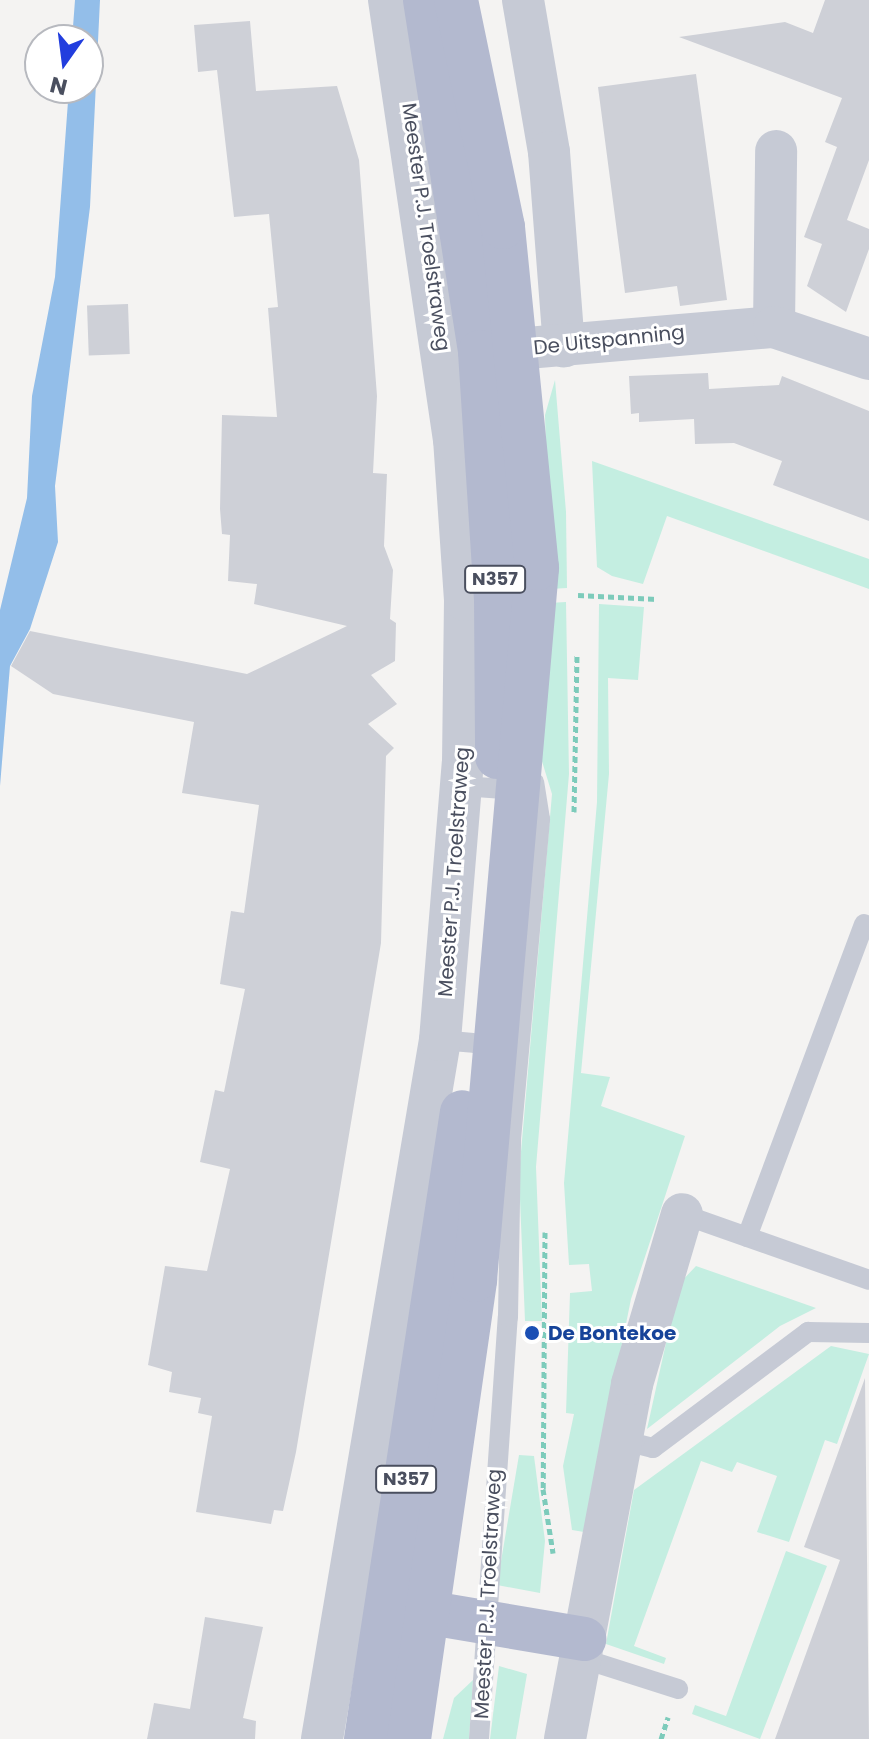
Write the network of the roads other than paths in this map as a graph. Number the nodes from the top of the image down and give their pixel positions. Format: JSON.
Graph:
{"nodes":[{"id":1,"x":389,"y":0,"type":"edge"},
{"id":2,"x":425,"y":0,"type":"edge"},
{"id":3,"x":456,"y":0,"type":"edge"},
{"id":4,"x":523,"y":0,"type":"edge"},
{"id":5,"x":776,"y":151,"type":"dead end"},
{"id":6,"x":774,"y":327,"type":"junction"},
{"id":7,"x":564,"y":346,"type":"junction"},
{"id":8,"x":481,"y":351,"type":"junction"},
{"id":9,"x":869,"y":359,"type":"edge"},
{"id":10,"x":525,"y":732,"type":"junction"},
{"id":11,"x":492,"y":788,"type":"junction"},
{"id":12,"x":864,"y":924,"type":"dead end"},
{"id":13,"x":456,"y":1041,"type":"junction"},
{"id":14,"x":682,"y":1214,"type":"joint"},
{"id":15,"x":747,"y":1237,"type":"junction"},
{"id":16,"x":869,"y":1280,"type":"edge"},
{"id":17,"x":869,"y":1333,"type":"edge"},
{"id":18,"x":621,"y":1440,"type":"junction"},
{"id":19,"x":408,"y":1609,"type":"junction"},
{"id":20,"x":486,"y":1623,"type":"junction"},
{"id":21,"x":582,"y":1649,"type":"junction"},
{"id":22,"x":678,"y":1689,"type":"dead end"},
{"id":23,"x":322,"y":1739,"type":"edge"},
{"id":24,"x":366,"y":1739,"type":"edge"},
{"id":25,"x":409,"y":1739,"type":"edge"},
{"id":26,"x":479,"y":1739,"type":"edge"},
{"id":27,"x":565,"y":1739,"type":"edge"}],
"edges":[{"from":1,"to":8,"type":"street","name":"Meester P.J. Troelstraweg"},
{"from":2,"to":8,"type":"main road","name":"Meester P.J. Troelstraweg","number":"N357"},
{"from":3,"to":8,"type":"main road","name":"Meester P.J. Troelstraweg","number":"N357"},
{"from":4,"to":7,"type":"street"},
{"from":5,"to":6,"type":"street"},
{"from":6,"to":7,"type":"street","name":"De Uitspanning"},
{"from":6,"to":9,"type":"street","name":"De Uitspanning"},
{"from":7,"to":8,"type":"street","name":"De Uitspanning"},
{"from":8,"to":10,"type":"main road","name":"Meester P.J. Troelstraweg","number":"N357"},
{"from":8,"to":11,"type":"main road","name":"Meester P.J. Troelstraweg","number":"N357"},
{"from":10,"to":11,"type":"main road","name":"Meester P.J. Troelstraweg","number":"N357"},
{"from":10,"to":20,"type":"lane","name":"Meester P.J. Troelstraweg"},
{"from":11,"to":13,"type":"main road","name":"Meester P.J. Troelstraweg","number":"N357"},
{"from":11,"to":19,"type":"main road","name":"Meester P.J. Troelstraweg","number":"N357"},
{"from":12,"to":15,"type":"lane"},
{"from":13,"to":19,"type":"main road","name":"Meester P.J. Troelstraweg","number":"N357"},
{"from":13,"to":23,"type":"street","name":"Meester P.J. Troelstraweg"},
{"from":14,"to":15,"type":"lane"},
{"from":14,"to":18,"type":"street"},
{"from":15,"to":16,"type":"lane"},
{"from":17,"to":18,"type":"lane"},
{"from":18,"to":21,"type":"street"},
{"from":19,"to":20,"type":"main road"},
{"from":19,"to":24,"type":"main road","name":"Meester P.J. Troelstraweg","number":"N357"},
{"from":19,"to":25,"type":"main road","name":"Meester P.J. Troelstraweg","number":"N357"},
{"from":20,"to":21,"type":"main road"},
{"from":20,"to":26,"type":"lane","name":"Meester P.J. Troelstraweg"},
{"from":21,"to":22,"type":"lane"},
{"from":21,"to":27,"type":"street"}]}
